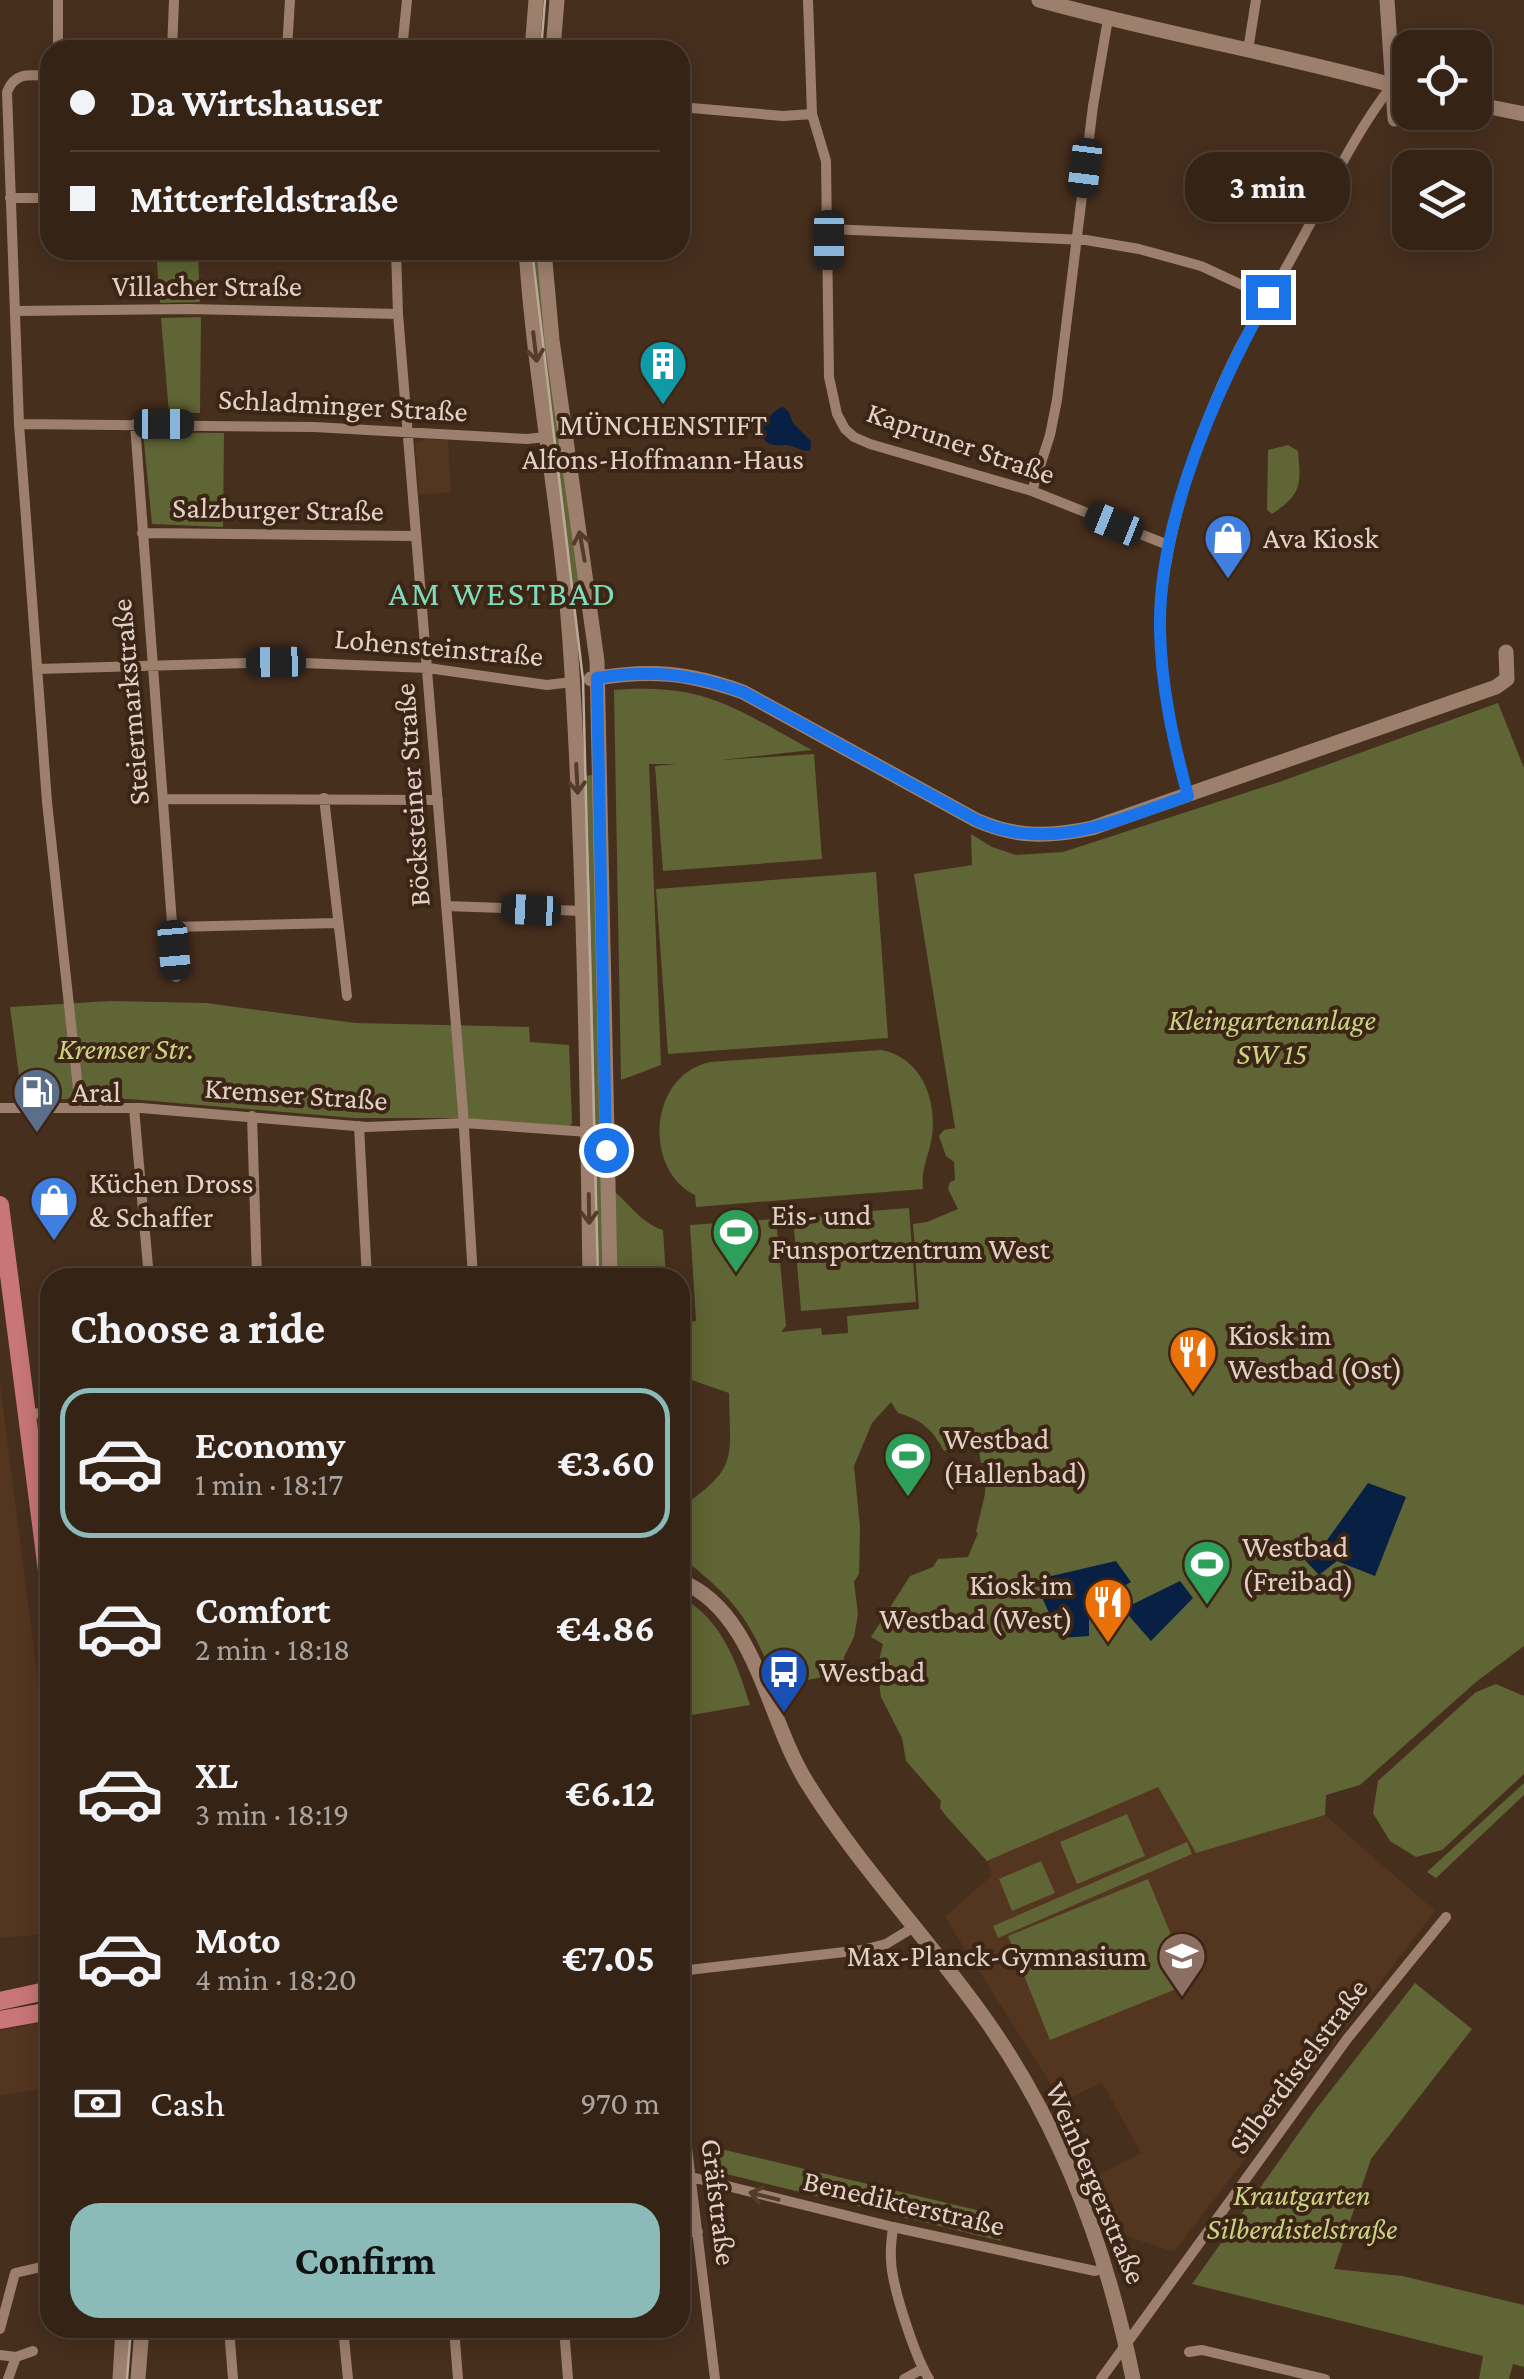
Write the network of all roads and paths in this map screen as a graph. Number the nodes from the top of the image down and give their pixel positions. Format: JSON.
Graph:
{"nodes":[{"id":1,"x":58,"y":0,"type":"edge"},
{"id":2,"x":174,"y":0,"type":"edge"},
{"id":3,"x":290,"y":0,"type":"edge"},
{"id":4,"x":407,"y":0,"type":"edge"},
{"id":5,"x":536,"y":0,"type":"edge"},
{"id":6,"x":556,"y":0,"type":"edge"},
{"id":7,"x":808,"y":0,"type":"edge"},
{"id":8,"x":1038,"y":0,"type":"edge"},
{"id":9,"x":1256,"y":0,"type":"edge"},
{"id":10,"x":1388,"y":0,"type":"edge"},
{"id":11,"x":1108,"y":20,"type":"junction"},
{"id":12,"x":58,"y":40,"type":"edge"},
{"id":13,"x":172,"y":40,"type":"edge"},
{"id":14,"x":287,"y":40,"type":"edge"},
{"id":15,"x":403,"y":40,"type":"edge"},
{"id":16,"x":533,"y":40,"type":"edge"},
{"id":17,"x":554,"y":40,"type":"edge"},
{"id":18,"x":1248,"y":50,"type":"junction"},
{"id":19,"x":1392,"y":67,"type":"edge"},
{"id":20,"x":40,"y":77,"type":"edge"},
{"id":21,"x":1392,"y":84,"type":"edge"},
{"id":22,"x":1392,"y":85,"type":"edge"},
{"id":23,"x":1492,"y":107,"type":"edge"},
{"id":24,"x":690,"y":108,"type":"edge"},
{"id":25,"x":812,"y":114,"type":"junction"},
{"id":26,"x":1524,"y":114,"type":"edge"},
{"id":27,"x":10,"y":198,"type":"junction"},
{"id":28,"x":40,"y":198,"type":"edge"},
{"id":29,"x":829,"y":230,"type":"junction"},
{"id":30,"x":1076,"y":238,"type":"junction"},
{"id":31,"x":396,"y":260,"type":"edge"},
{"id":32,"x":527,"y":260,"type":"edge"},
{"id":33,"x":545,"y":260,"type":"edge"},
{"id":34,"x":1268,"y":297,"type":"junction"},
{"id":35,"x":16,"y":311,"type":"junction"},
{"id":36,"x":398,"y":314,"type":"junction"},
{"id":37,"x":19,"y":424,"type":"junction"},
{"id":38,"x":135,"y":424,"type":"junction"},
{"id":39,"x":408,"y":431,"type":"junction"},
{"id":40,"x":546,"y":437,"type":"junction"},
{"id":41,"x":1032,"y":491,"type":"junction"},
{"id":42,"x":142,"y":532,"type":"junction"},
{"id":43,"x":414,"y":536,"type":"junction"},
{"id":44,"x":1168,"y":545,"type":"junction"},
{"id":45,"x":1506,"y":652,"type":"dead end"},
{"id":46,"x":151,"y":665,"type":"junction"},
{"id":47,"x":428,"y":668,"type":"junction"},
{"id":48,"x":37,"y":669,"type":"junction"},
{"id":49,"x":597,"y":678,"type":"junction"},
{"id":50,"x":572,"y":682,"type":"junction"},
{"id":51,"x":1188,"y":796,"type":"junction"},
{"id":52,"x":324,"y":798,"type":"junction"},
{"id":53,"x":163,"y":799,"type":"junction"},
{"id":54,"x":438,"y":800,"type":"junction"},
{"id":55,"x":446,"y":906,"type":"junction"},
{"id":56,"x":583,"y":911,"type":"junction"},
{"id":57,"x":336,"y":924,"type":"junction"},
{"id":58,"x":173,"y":927,"type":"junction"},
{"id":59,"x":176,"y":977,"type":"dead end"},
{"id":60,"x":347,"y":996,"type":"dead end"},
{"id":61,"x":80,"y":1106,"type":"junction"},
{"id":62,"x":0,"y":1108,"type":"edge"},
{"id":63,"x":134,"y":1108,"type":"junction"},
{"id":64,"x":252,"y":1116,"type":"junction"},
{"id":65,"x":464,"y":1123,"type":"junction"},
{"id":66,"x":358,"y":1126,"type":"junction"},
{"id":67,"x":588,"y":1132,"type":"junction"},
{"id":68,"x":0,"y":1204,"type":"edge"},
{"id":69,"x":148,"y":1268,"type":"edge"},
{"id":70,"x":257,"y":1268,"type":"edge"},
{"id":71,"x":366,"y":1268,"type":"edge"},
{"id":72,"x":472,"y":1268,"type":"edge"},
{"id":73,"x":590,"y":1268,"type":"edge"},
{"id":74,"x":610,"y":1268,"type":"edge"},
{"id":75,"x":27,"y":1413,"type":"junction"},
{"id":76,"x":40,"y":1414,"type":"edge"},
{"id":77,"x":40,"y":1515,"type":"edge"},
{"id":78,"x":690,"y":1586,"type":"edge"},
{"id":79,"x":1446,"y":1916,"type":"dead end"},
{"id":80,"x":914,"y":1927,"type":"junction"},
{"id":81,"x":690,"y":1970,"type":"edge"},
{"id":82,"x":0,"y":2001,"type":"edge"},
{"id":83,"x":40,"y":2002,"type":"edge"},
{"id":84,"x":40,"y":2005,"type":"edge"},
{"id":85,"x":0,"y":2020,"type":"edge"},
{"id":86,"x":690,"y":2169,"type":"edge"},
{"id":87,"x":691,"y":2177,"type":"junction"},
{"id":88,"x":892,"y":2227,"type":"junction"},
{"id":89,"x":690,"y":2232,"type":"edge"},
{"id":90,"x":698,"y":2232,"type":"junction"},
{"id":91,"x":40,"y":2268,"type":"edge"},
{"id":92,"x":1106,"y":2268,"type":"junction"},
{"id":93,"x":1,"y":2322,"type":"edge"},
{"id":94,"x":122,"y":2338,"type":"edge"},
{"id":95,"x":141,"y":2338,"type":"edge"},
{"id":96,"x":229,"y":2338,"type":"edge"},
{"id":97,"x":343,"y":2338,"type":"edge"},
{"id":98,"x":455,"y":2338,"type":"edge"},
{"id":99,"x":565,"y":2338,"type":"edge"},
{"id":100,"x":1127,"y":2347,"type":"junction"},
{"id":101,"x":32,"y":2351,"type":"dead end"},
{"id":102,"x":1188,"y":2352,"type":"dead end"},
{"id":103,"x":0,"y":2355,"type":"edge"},
{"id":104,"x":16,"y":2357,"type":"junction"},
{"id":105,"x":925,"y":2374,"type":"edge"},
{"id":106,"x":1295,"y":2375,"type":"edge"},
{"id":107,"x":8,"y":2379,"type":"edge"},
{"id":108,"x":120,"y":2379,"type":"edge"},
{"id":109,"x":138,"y":2379,"type":"edge"},
{"id":110,"x":233,"y":2379,"type":"edge"},
{"id":111,"x":348,"y":2379,"type":"edge"},
{"id":112,"x":458,"y":2379,"type":"edge"},
{"id":113,"x":568,"y":2379,"type":"edge"},
{"id":114,"x":715,"y":2379,"type":"edge"},
{"id":115,"x":904,"y":2379,"type":"edge"},
{"id":116,"x":1102,"y":2379,"type":"edge"},
{"id":117,"x":1133,"y":2379,"type":"edge"},
{"id":118,"x":1325,"y":2379,"type":"edge"}],
"edges":[{"from":1,"to":12,"type":"street"},
{"from":2,"to":13,"type":"street"},
{"from":3,"to":14,"type":"street"},
{"from":4,"to":15,"type":"street"},
{"from":5,"to":16,"type":"main road"},
{"from":6,"to":17,"type":"main road"},
{"from":7,"to":25,"type":"street"},
{"from":8,"to":11,"type":"main road"},
{"from":9,"to":18,"type":"street"},
{"from":10,"to":19,"type":"main road"},
{"from":11,"to":18,"type":"main road"},
{"from":11,"to":30,"type":"street"},
{"from":18,"to":21,"type":"main road"},
{"from":20,"to":27,"type":"street"},
{"from":22,"to":34,"type":"street"},
{"from":23,"to":26,"type":"main road"},
{"from":24,"to":25,"type":"street"},
{"from":25,"to":29,"type":"street"},
{"from":27,"to":28,"type":"street"},
{"from":27,"to":35,"type":"street"},
{"from":29,"to":30,"type":"street"},
{"from":29,"to":41,"type":"street","name":"Kapruner Straße"},
{"from":30,"to":34,"type":"street"},
{"from":30,"to":41,"type":"street"},
{"from":31,"to":36,"type":"street","name":"Böcksteiner Straße"},
{"from":32,"to":40,"type":"main road","one_way":true},
{"from":49,"to":33,"type":"main road","one_way":true},
{"from":34,"to":44,"type":"street"},
{"from":35,"to":36,"type":"street","name":"Villacher Straße"},
{"from":35,"to":37,"type":"street"},
{"from":36,"to":39,"type":"street","name":"Böcksteiner Straße"},
{"from":37,"to":38,"type":"street","name":"Schladminger Straße"},
{"from":37,"to":48,"type":"street"},
{"from":38,"to":39,"type":"street","name":"Schladminger Straße"},
{"from":38,"to":42,"type":"street","name":"Steiermarkstraße"},
{"from":39,"to":40,"type":"street","name":"Schladminger Straße"},
{"from":39,"to":43,"type":"street","name":"Böcksteiner Straße"},
{"from":40,"to":50,"type":"main road"},
{"from":41,"to":44,"type":"street","name":"Kapruner Straße"},
{"from":42,"to":43,"type":"street","name":"Salzburger Straße"},
{"from":42,"to":46,"type":"street","name":"Steiermarkstraße"},
{"from":43,"to":47,"type":"street","name":"Böcksteiner Straße"},
{"from":44,"to":51,"type":"street"},
{"from":45,"to":51,"type":"main road","name":"Lohensteinstraße"},
{"from":46,"to":47,"type":"street","name":"Lohensteinstraße"},
{"from":46,"to":48,"type":"street","name":"Lohensteinstraße"},
{"from":46,"to":53,"type":"street","name":"Steiermarkstraße"},
{"from":47,"to":50,"type":"street","name":"Lohensteinstraße"},
{"from":47,"to":54,"type":"street","name":"Böcksteiner Straße"},
{"from":48,"to":61,"type":"street"},
{"from":49,"to":50,"type":"main road","name":"Lohensteinstraße"},
{"from":49,"to":51,"type":"main road","name":"Lohensteinstraße"},
{"from":49,"to":74,"type":"main road"},
{"from":50,"to":56,"type":"main road","one_way":true},
{"from":52,"to":53,"type":"street"},
{"from":52,"to":54,"type":"street"},
{"from":52,"to":57,"type":"street"},
{"from":53,"to":58,"type":"street","name":"Steiermarkstraße"},
{"from":54,"to":55,"type":"street","name":"Böcksteiner Straße"},
{"from":55,"to":56,"type":"street"},
{"from":55,"to":65,"type":"street","name":"Böcksteiner Straße"},
{"from":56,"to":67,"type":"main road"},
{"from":57,"to":58,"type":"street"},
{"from":57,"to":60,"type":"street"},
{"from":58,"to":59,"type":"street","name":"Steiermarkstraße"},
{"from":61,"to":62,"type":"street","name":"Kremser Straße"},
{"from":61,"to":63,"type":"street","name":"Kremser Straße"},
{"from":63,"to":64,"type":"street","name":"Kremser Straße"},
{"from":63,"to":69,"type":"street"},
{"from":64,"to":66,"type":"street","name":"Kremser Straße"},
{"from":64,"to":70,"type":"street"},
{"from":65,"to":66,"type":"street","name":"Kremser Straße"},
{"from":65,"to":67,"type":"street","name":"Kremser Straße"},
{"from":65,"to":72,"type":"street","name":"Böcksteiner Straße"},
{"from":66,"to":71,"type":"street"},
{"from":67,"to":73,"type":"main road","one_way":true},
{"from":68,"to":75,"type":"main road"},
{"from":75,"to":76,"type":"street"},
{"from":75,"to":77,"type":"main road"},
{"from":78,"to":80,"type":"main road","name":"Weinbergerstraße"},
{"from":79,"to":100,"type":"street","name":"Silberdistelstraße"},
{"from":80,"to":81,"type":"street"},
{"from":80,"to":92,"type":"main road","name":"Weinbergerstraße"},
{"from":82,"to":83,"type":"main road"},
{"from":84,"to":85,"type":"main road"},
{"from":86,"to":87,"type":"street","name":"Gräfstraße"},
{"from":88,"to":87,"type":"street","name":"Benedikterstraße","one_way":true},
{"from":87,"to":90,"type":"street","name":"Gräfstraße"},
{"from":88,"to":92,"type":"street","name":"Benedikterstraße"},
{"from":88,"to":105,"type":"street"},
{"from":89,"to":90,"type":"street"},
{"from":90,"to":114,"type":"street","name":"Gräfstraße"},
{"from":91,"to":93,"type":"street"},
{"from":92,"to":100,"type":"main road","name":"Weinbergerstraße"},
{"from":94,"to":108,"type":"main road"},
{"from":95,"to":109,"type":"main road"},
{"from":96,"to":110,"type":"street"},
{"from":97,"to":111,"type":"street"},
{"from":98,"to":112,"type":"street"},
{"from":99,"to":113,"type":"street"},
{"from":100,"to":116,"type":"street","name":"Silberdistelstraße"},
{"from":100,"to":117,"type":"main road","name":"Weinbergerstraße"},
{"from":101,"to":104,"type":"street"},
{"from":102,"to":106,"type":"street"},
{"from":103,"to":104,"type":"street"},
{"from":104,"to":107,"type":"street"},
{"from":105,"to":115,"type":"street"},
{"from":106,"to":118,"type":"street"}]}
